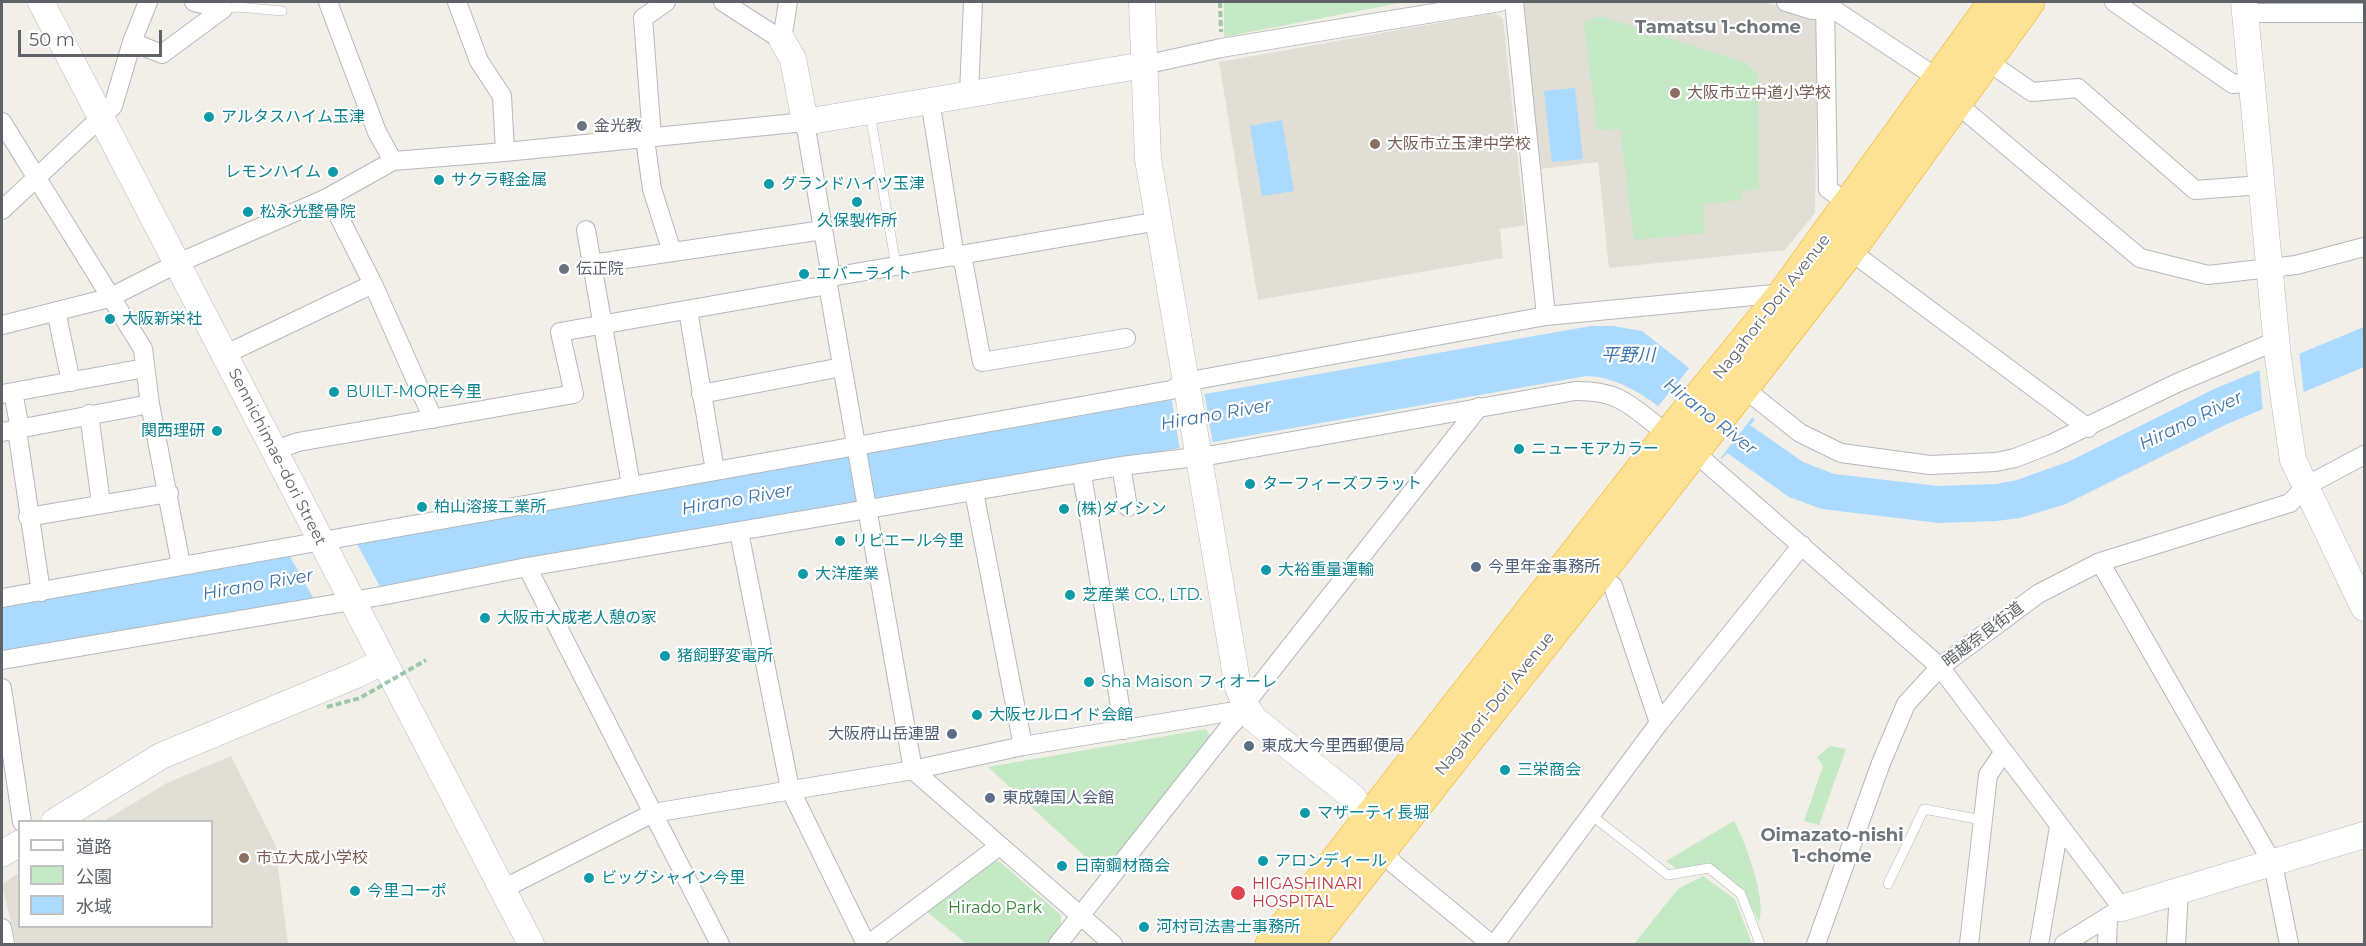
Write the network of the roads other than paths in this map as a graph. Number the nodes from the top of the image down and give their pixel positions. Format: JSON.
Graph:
{"nodes":[{"id":1,"x":41,"y":2,"type":"edge"},
{"id":2,"x":148,"y":2,"type":"edge"},
{"id":3,"x":194,"y":2,"type":"edge"},
{"id":4,"x":328,"y":2,"type":"edge"},
{"id":5,"x":457,"y":2,"type":"edge"},
{"id":6,"x":666,"y":2,"type":"edge"},
{"id":7,"x":723,"y":2,"type":"edge"},
{"id":8,"x":788,"y":2,"type":"edge"},
{"id":9,"x":973,"y":2,"type":"edge"},
{"id":10,"x":1142,"y":2,"type":"edge"},
{"id":11,"x":1500,"y":2,"type":"edge"},
{"id":12,"x":1514,"y":2,"type":"edge"},
{"id":13,"x":1786,"y":2,"type":"edge"},
{"id":14,"x":1995,"y":2,"type":"edge"},
{"id":15,"x":2028,"y":2,"type":"edge"},
{"id":16,"x":2114,"y":2,"type":"edge"},
{"id":17,"x":1825,"y":6,"type":"edge"},
{"id":18,"x":2245,"y":7,"type":"edge"},
{"id":19,"x":223,"y":9,"type":"junction"},
{"id":20,"x":282,"y":12,"type":"dead end"},
{"id":21,"x":2364,"y":13,"type":"edge"},
{"id":22,"x":782,"y":40,"type":"junction"},
{"id":23,"x":132,"y":42,"type":"junction"},
{"id":24,"x":1987,"y":61,"type":"junction"},
{"id":25,"x":1144,"y":65,"type":"junction"},
{"id":26,"x":2251,"y":82,"type":"junction"},
{"id":27,"x":1948,"y":91,"type":"junction"},
{"id":28,"x":969,"y":93,"type":"junction"},
{"id":29,"x":930,"y":100,"type":"junction"},
{"id":30,"x":870,"y":111,"type":"junction"},
{"id":31,"x":101,"y":118,"type":"junction"},
{"id":32,"x":2,"y":122,"type":"edge"},
{"id":33,"x":805,"y":122,"type":"junction"},
{"id":34,"x":649,"y":139,"type":"junction"},
{"id":35,"x":505,"y":152,"type":"junction"},
{"id":36,"x":393,"y":160,"type":"junction"},
{"id":37,"x":37,"y":177,"type":"junction"},
{"id":38,"x":2261,"y":186,"type":"junction"},
{"id":39,"x":325,"y":199,"type":"junction"},
{"id":40,"x":1851,"y":205,"type":"junction"},
{"id":41,"x":2,"y":210,"type":"edge"},
{"id":42,"x":1159,"y":221,"type":"junction"},
{"id":43,"x":586,"y":230,"type":"dead end"},
{"id":44,"x":823,"y":230,"type":"junction"},
{"id":45,"x":2364,"y":247,"type":"edge"},
{"id":46,"x":1849,"y":250,"type":"junction"},
{"id":47,"x":672,"y":252,"type":"junction"},
{"id":48,"x":959,"y":256,"type":"junction"},
{"id":49,"x":176,"y":264,"type":"junction"},
{"id":50,"x":591,"y":264,"type":"junction"},
{"id":51,"x":896,"y":266,"type":"junction"},
{"id":52,"x":2268,"y":268,"type":"junction"},
{"id":53,"x":830,"y":281,"type":"junction"},
{"id":54,"x":373,"y":284,"type":"junction"},
{"id":55,"x":1785,"y":293,"type":"junction"},
{"id":56,"x":109,"y":298,"type":"junction"},
{"id":57,"x":688,"y":309,"type":"junction"},
{"id":58,"x":56,"y":311,"type":"junction"},
{"id":59,"x":1546,"y":316,"type":"junction"},
{"id":60,"x":2,"y":325,"type":"edge"},
{"id":61,"x":601,"y":325,"type":"junction"},
{"id":62,"x":1126,"y":338,"type":"dead end"},
{"id":63,"x":2277,"y":350,"type":"junction"},
{"id":64,"x":224,"y":355,"type":"junction"},
{"id":65,"x":842,"y":367,"type":"junction"},
{"id":66,"x":146,"y":368,"type":"junction"},
{"id":67,"x":71,"y":382,"type":"junction"},
{"id":68,"x":1186,"y":388,"type":"junction"},
{"id":69,"x":1729,"y":389,"type":"junction"},
{"id":70,"x":7,"y":393,"type":"edge"},
{"id":71,"x":701,"y":393,"type":"junction"},
{"id":72,"x":150,"y":404,"type":"junction"},
{"id":73,"x":1479,"y":407,"type":"junction"},
{"id":74,"x":89,"y":414,"type":"junction"},
{"id":75,"x":434,"y":419,"type":"junction"},
{"id":76,"x":2088,"y":428,"type":"junction"},
{"id":77,"x":13,"y":430,"type":"edge"},
{"id":78,"x":1684,"y":439,"type":"junction"},
{"id":79,"x":856,"y":449,"type":"junction"},
{"id":80,"x":273,"y":451,"type":"junction"},
{"id":81,"x":1198,"y":451,"type":"junction"},
{"id":82,"x":2364,"y":455,"type":"edge"},
{"id":83,"x":1121,"y":466,"type":"junction"},
{"id":84,"x":715,"y":471,"type":"junction"},
{"id":85,"x":1082,"y":475,"type":"junction"},
{"id":86,"x":631,"y":485,"type":"junction"},
{"id":87,"x":2306,"y":486,"type":"junction"},
{"id":88,"x":974,"y":492,"type":"junction"},
{"id":89,"x":169,"y":493,"type":"junction"},
{"id":90,"x":101,"y":502,"type":"junction"},
{"id":91,"x":867,"y":507,"type":"junction"},
{"id":92,"x":1128,"y":507,"type":"dead end"},
{"id":93,"x":28,"y":517,"type":"junction"},
{"id":94,"x":740,"y":532,"type":"junction"},
{"id":95,"x":321,"y":544,"type":"junction"},
{"id":96,"x":1802,"y":545,"type":"junction"},
{"id":97,"x":2100,"y":562,"type":"junction"},
{"id":98,"x":181,"y":565,"type":"junction"},
{"id":99,"x":1586,"y":566,"type":"junction"},
{"id":100,"x":527,"y":567,"type":"junction"},
{"id":101,"x":41,"y":591,"type":"junction"},
{"id":102,"x":2,"y":598,"type":"edge"},
{"id":103,"x":350,"y":598,"type":"junction"},
{"id":104,"x":2364,"y":608,"type":"edge"},
{"id":105,"x":2,"y":660,"type":"edge"},
{"id":106,"x":384,"y":660,"type":"junction"},
{"id":107,"x":1940,"y":668,"type":"junction"},
{"id":108,"x":2,"y":688,"type":"edge"},
{"id":109,"x":1246,"y":707,"type":"junction"},
{"id":110,"x":1659,"y":723,"type":"junction"},
{"id":111,"x":1124,"y":730,"type":"junction"},
{"id":112,"x":1023,"y":746,"type":"junction"},
{"id":113,"x":2003,"y":753,"type":"junction"},
{"id":114,"x":913,"y":770,"type":"junction"},
{"id":115,"x":790,"y":789,"type":"junction"},
{"id":116,"x":653,"y":813,"type":"junction"},
{"id":117,"x":1591,"y":815,"type":"junction"},
{"id":118,"x":22,"y":820,"type":"edge"},
{"id":119,"x":57,"y":820,"type":"edge"},
{"id":120,"x":1982,"y":820,"type":"junction"},
{"id":121,"x":2059,"y":827,"type":"junction"},
{"id":122,"x":1374,"y":835,"type":"junction"},
{"id":123,"x":2364,"y":835,"type":"edge"},
{"id":124,"x":18,"y":844,"type":"edge"},
{"id":125,"x":998,"y":847,"type":"junction"},
{"id":126,"x":2,"y":854,"type":"edge"},
{"id":127,"x":2273,"y":864,"type":"junction"},
{"id":128,"x":1888,"y":884,"type":"dead end"},
{"id":129,"x":503,"y":889,"type":"junction"},
{"id":130,"x":2179,"y":890,"type":"junction"},
{"id":131,"x":2115,"y":913,"type":"junction"},
{"id":132,"x":1079,"y":917,"type":"junction"},
{"id":133,"x":2,"y":928,"type":"edge"},
{"id":134,"x":5,"y":945,"type":"edge"},
{"id":135,"x":531,"y":945,"type":"edge"},
{"id":136,"x":720,"y":945,"type":"edge"},
{"id":137,"x":867,"y":945,"type":"edge"},
{"id":138,"x":1058,"y":945,"type":"edge"},
{"id":139,"x":1113,"y":945,"type":"edge"},
{"id":140,"x":1272,"y":945,"type":"edge"},
{"id":141,"x":1306,"y":945,"type":"edge"},
{"id":142,"x":1493,"y":945,"type":"edge"},
{"id":143,"x":1760,"y":945,"type":"edge"},
{"id":144,"x":1816,"y":945,"type":"edge"},
{"id":145,"x":1969,"y":945,"type":"edge"},
{"id":146,"x":2039,"y":945,"type":"edge"},
{"id":147,"x":2064,"y":945,"type":"edge"},
{"id":148,"x":2107,"y":945,"type":"edge"},
{"id":149,"x":2176,"y":945,"type":"edge"},
{"id":150,"x":2289,"y":945,"type":"edge"}],
"edges":[{"from":1,"to":31,"type":"street","name":"Sennichimae-dori Street"},
{"from":2,"to":23,"type":"street"},
{"from":3,"to":19,"type":"street"},
{"from":4,"to":36,"type":"street"},
{"from":5,"to":35,"type":"street"},
{"from":6,"to":34,"type":"street"},
{"from":7,"to":22,"type":"street"},
{"from":8,"to":22,"type":"street"},
{"from":9,"to":28,"type":"street"},
{"from":10,"to":25,"type":"street"},
{"from":11,"to":25,"type":"street"},
{"from":12,"to":59,"type":"street"},
{"from":13,"to":17,"type":"street"},
{"from":14,"to":27,"type":"highway","name":"Nagahori-Dori Avenue"},
{"from":15,"to":24,"type":"highway","name":"Nagahori-Dori Avenue"},
{"from":16,"to":26,"type":"street"},
{"from":17,"to":27,"type":"street"},
{"from":17,"to":40,"type":"street"},
{"from":18,"to":21,"type":"street"},
{"from":18,"to":26,"type":"street"},
{"from":19,"to":20,"type":"lane"},
{"from":19,"to":23,"type":"street"},
{"from":22,"to":33,"type":"street"},
{"from":23,"to":31,"type":"street"},
{"from":24,"to":27,"type":"highway","name":"Nagahori-Dori Avenue"},
{"from":24,"to":38,"type":"street"},
{"from":25,"to":28,"type":"street"},
{"from":25,"to":42,"type":"street"},
{"from":26,"to":38,"type":"street"},
{"from":27,"to":40,"type":"highway","name":"Nagahori-Dori Avenue"},
{"from":27,"to":46,"type":"highway","name":"Nagahori-Dori Avenue"},
{"from":27,"to":52,"type":"street"},
{"from":28,"to":29,"type":"street"},
{"from":29,"to":30,"type":"street"},
{"from":29,"to":48,"type":"street"},
{"from":30,"to":33,"type":"street"},
{"from":30,"to":51,"type":"lane"},
{"from":31,"to":37,"type":"street"},
{"from":31,"to":49,"type":"street","name":"Sennichimae-dori Street"},
{"from":32,"to":37,"type":"street"},
{"from":33,"to":34,"type":"street"},
{"from":33,"to":44,"type":"street"},
{"from":34,"to":35,"type":"street"},
{"from":34,"to":47,"type":"street"},
{"from":35,"to":36,"type":"street"},
{"from":36,"to":39,"type":"street"},
{"from":37,"to":41,"type":"street"},
{"from":37,"to":56,"type":"street"},
{"from":38,"to":52,"type":"street"},
{"from":39,"to":49,"type":"street"},
{"from":39,"to":54,"type":"street"},
{"from":40,"to":55,"type":"highway","name":"Nagahori-Dori Avenue"},
{"from":42,"to":48,"type":"street"},
{"from":42,"to":68,"type":"street"},
{"from":43,"to":50,"type":"street"},
{"from":44,"to":47,"type":"street"},
{"from":44,"to":53,"type":"street"},
{"from":45,"to":52,"type":"street"},
{"from":46,"to":69,"type":"highway","name":"Nagahori-Dori Avenue"},
{"from":46,"to":76,"type":"street"},
{"from":47,"to":50,"type":"street"},
{"from":48,"to":51,"type":"street"},
{"from":48,"to":62,"type":"street"},
{"from":49,"to":56,"type":"street"},
{"from":49,"to":64,"type":"street","name":"Sennichimae-dori Street"},
{"from":50,"to":61,"type":"street"},
{"from":51,"to":53,"type":"street"},
{"from":52,"to":63,"type":"street"},
{"from":53,"to":57,"type":"street"},
{"from":53,"to":65,"type":"street"},
{"from":54,"to":64,"type":"street"},
{"from":54,"to":75,"type":"street"},
{"from":55,"to":59,"type":"street"},
{"from":55,"to":69,"type":"highway","name":"Nagahori-Dori Avenue"},
{"from":56,"to":58,"type":"street"},
{"from":56,"to":66,"type":"street"},
{"from":57,"to":61,"type":"street"},
{"from":57,"to":71,"type":"street"},
{"from":58,"to":60,"type":"street"},
{"from":58,"to":67,"type":"street"},
{"from":59,"to":68,"type":"street"},
{"from":61,"to":75,"type":"street"},
{"from":61,"to":86,"type":"street"},
{"from":63,"to":76,"type":"street"},
{"from":63,"to":87,"type":"street"},
{"from":64,"to":80,"type":"street","name":"Sennichimae-dori Street"},
{"from":65,"to":71,"type":"street"},
{"from":65,"to":79,"type":"street"},
{"from":66,"to":67,"type":"street"},
{"from":66,"to":72,"type":"street"},
{"from":67,"to":70,"type":"street"},
{"from":68,"to":79,"type":"street"},
{"from":68,"to":81,"type":"street"},
{"from":69,"to":76,"type":"street"},
{"from":69,"to":78,"type":"highway","name":"Nagahori-Dori Avenue"},
{"from":70,"to":77,"type":"street"},
{"from":71,"to":84,"type":"street"},
{"from":72,"to":74,"type":"street"},
{"from":72,"to":89,"type":"street"},
{"from":73,"to":78,"type":"street"},
{"from":73,"to":81,"type":"street"},
{"from":73,"to":109,"type":"street"},
{"from":74,"to":77,"type":"street"},
{"from":74,"to":90,"type":"street"},
{"from":75,"to":80,"type":"street"},
{"from":77,"to":93,"type":"street"},
{"from":78,"to":96,"type":"street"},
{"from":78,"to":99,"type":"highway","name":"Nagahori-Dori Avenue"},
{"from":79,"to":84,"type":"street"},
{"from":79,"to":91,"type":"street"},
{"from":80,"to":95,"type":"street","name":"Sennichimae-dori Street"},
{"from":81,"to":83,"type":"street"},
{"from":81,"to":109,"type":"street"},
{"from":82,"to":87,"type":"street","name":"暗越奈良街道"},
{"from":83,"to":85,"type":"street"},
{"from":83,"to":92,"type":"street"},
{"from":84,"to":86,"type":"street"},
{"from":85,"to":88,"type":"street"},
{"from":85,"to":111,"type":"street"},
{"from":86,"to":95,"type":"street"},
{"from":87,"to":97,"type":"street","name":"暗越奈良街道"},
{"from":87,"to":104,"type":"street"},
{"from":88,"to":91,"type":"street"},
{"from":88,"to":112,"type":"street"},
{"from":89,"to":90,"type":"street"},
{"from":89,"to":98,"type":"street"},
{"from":90,"to":93,"type":"street"},
{"from":91,"to":94,"type":"street"},
{"from":91,"to":114,"type":"street"},
{"from":93,"to":101,"type":"street"},
{"from":94,"to":100,"type":"street"},
{"from":94,"to":115,"type":"street"},
{"from":95,"to":98,"type":"street"},
{"from":95,"to":103,"type":"street","name":"Sennichimae-dori Street"},
{"from":96,"to":107,"type":"street"},
{"from":96,"to":110,"type":"street"},
{"from":97,"to":107,"type":"street","name":"暗越奈良街道"},
{"from":97,"to":127,"type":"street"},
{"from":98,"to":101,"type":"street"},
{"from":99,"to":110,"type":"street"},
{"from":99,"to":122,"type":"highway","name":"Nagahori-Dori Avenue"},
{"from":100,"to":103,"type":"street"},
{"from":100,"to":116,"type":"street"},
{"from":101,"to":102,"type":"street"},
{"from":103,"to":105,"type":"street"},
{"from":103,"to":106,"type":"street","name":"Sennichimae-dori Street"},
{"from":106,"to":119,"type":"street"},
{"from":106,"to":129,"type":"street","name":"Sennichimae-dori Street"},
{"from":107,"to":113,"type":"street"},
{"from":107,"to":144,"type":"street","name":"暗越奈良街道"},
{"from":108,"to":118,"type":"street"},
{"from":109,"to":111,"type":"street"},
{"from":109,"to":122,"type":"street"},
{"from":109,"to":132,"type":"street"},
{"from":110,"to":117,"type":"street"},
{"from":111,"to":112,"type":"street"},
{"from":112,"to":114,"type":"street"},
{"from":113,"to":120,"type":"street"},
{"from":113,"to":121,"type":"street"},
{"from":114,"to":115,"type":"street"},
{"from":114,"to":125,"type":"street"},
{"from":115,"to":116,"type":"street"},
{"from":115,"to":137,"type":"street"},
{"from":116,"to":129,"type":"street"},
{"from":116,"to":136,"type":"street"},
{"from":117,"to":142,"type":"street"},
{"from":117,"to":143,"type":"lane"},
{"from":120,"to":128,"type":"lane"},
{"from":120,"to":145,"type":"street"},
{"from":121,"to":131,"type":"street"},
{"from":121,"to":146,"type":"street"},
{"from":122,"to":140,"type":"highway","name":"Nagahori-Dori Avenue"},
{"from":122,"to":141,"type":"highway","name":"Nagahori-Dori Avenue"},
{"from":122,"to":142,"type":"street"},
{"from":123,"to":127,"type":"street"},
{"from":124,"to":126,"type":"street"},
{"from":125,"to":132,"type":"street"},
{"from":125,"to":137,"type":"street"},
{"from":127,"to":130,"type":"street"},
{"from":127,"to":150,"type":"street"},
{"from":129,"to":135,"type":"street","name":"Sennichimae-dori Street"},
{"from":130,"to":131,"type":"street"},
{"from":130,"to":149,"type":"street"},
{"from":131,"to":147,"type":"street"},
{"from":131,"to":148,"type":"street"},
{"from":132,"to":138,"type":"street"},
{"from":132,"to":139,"type":"street"},
{"from":133,"to":134,"type":"street"}]}
